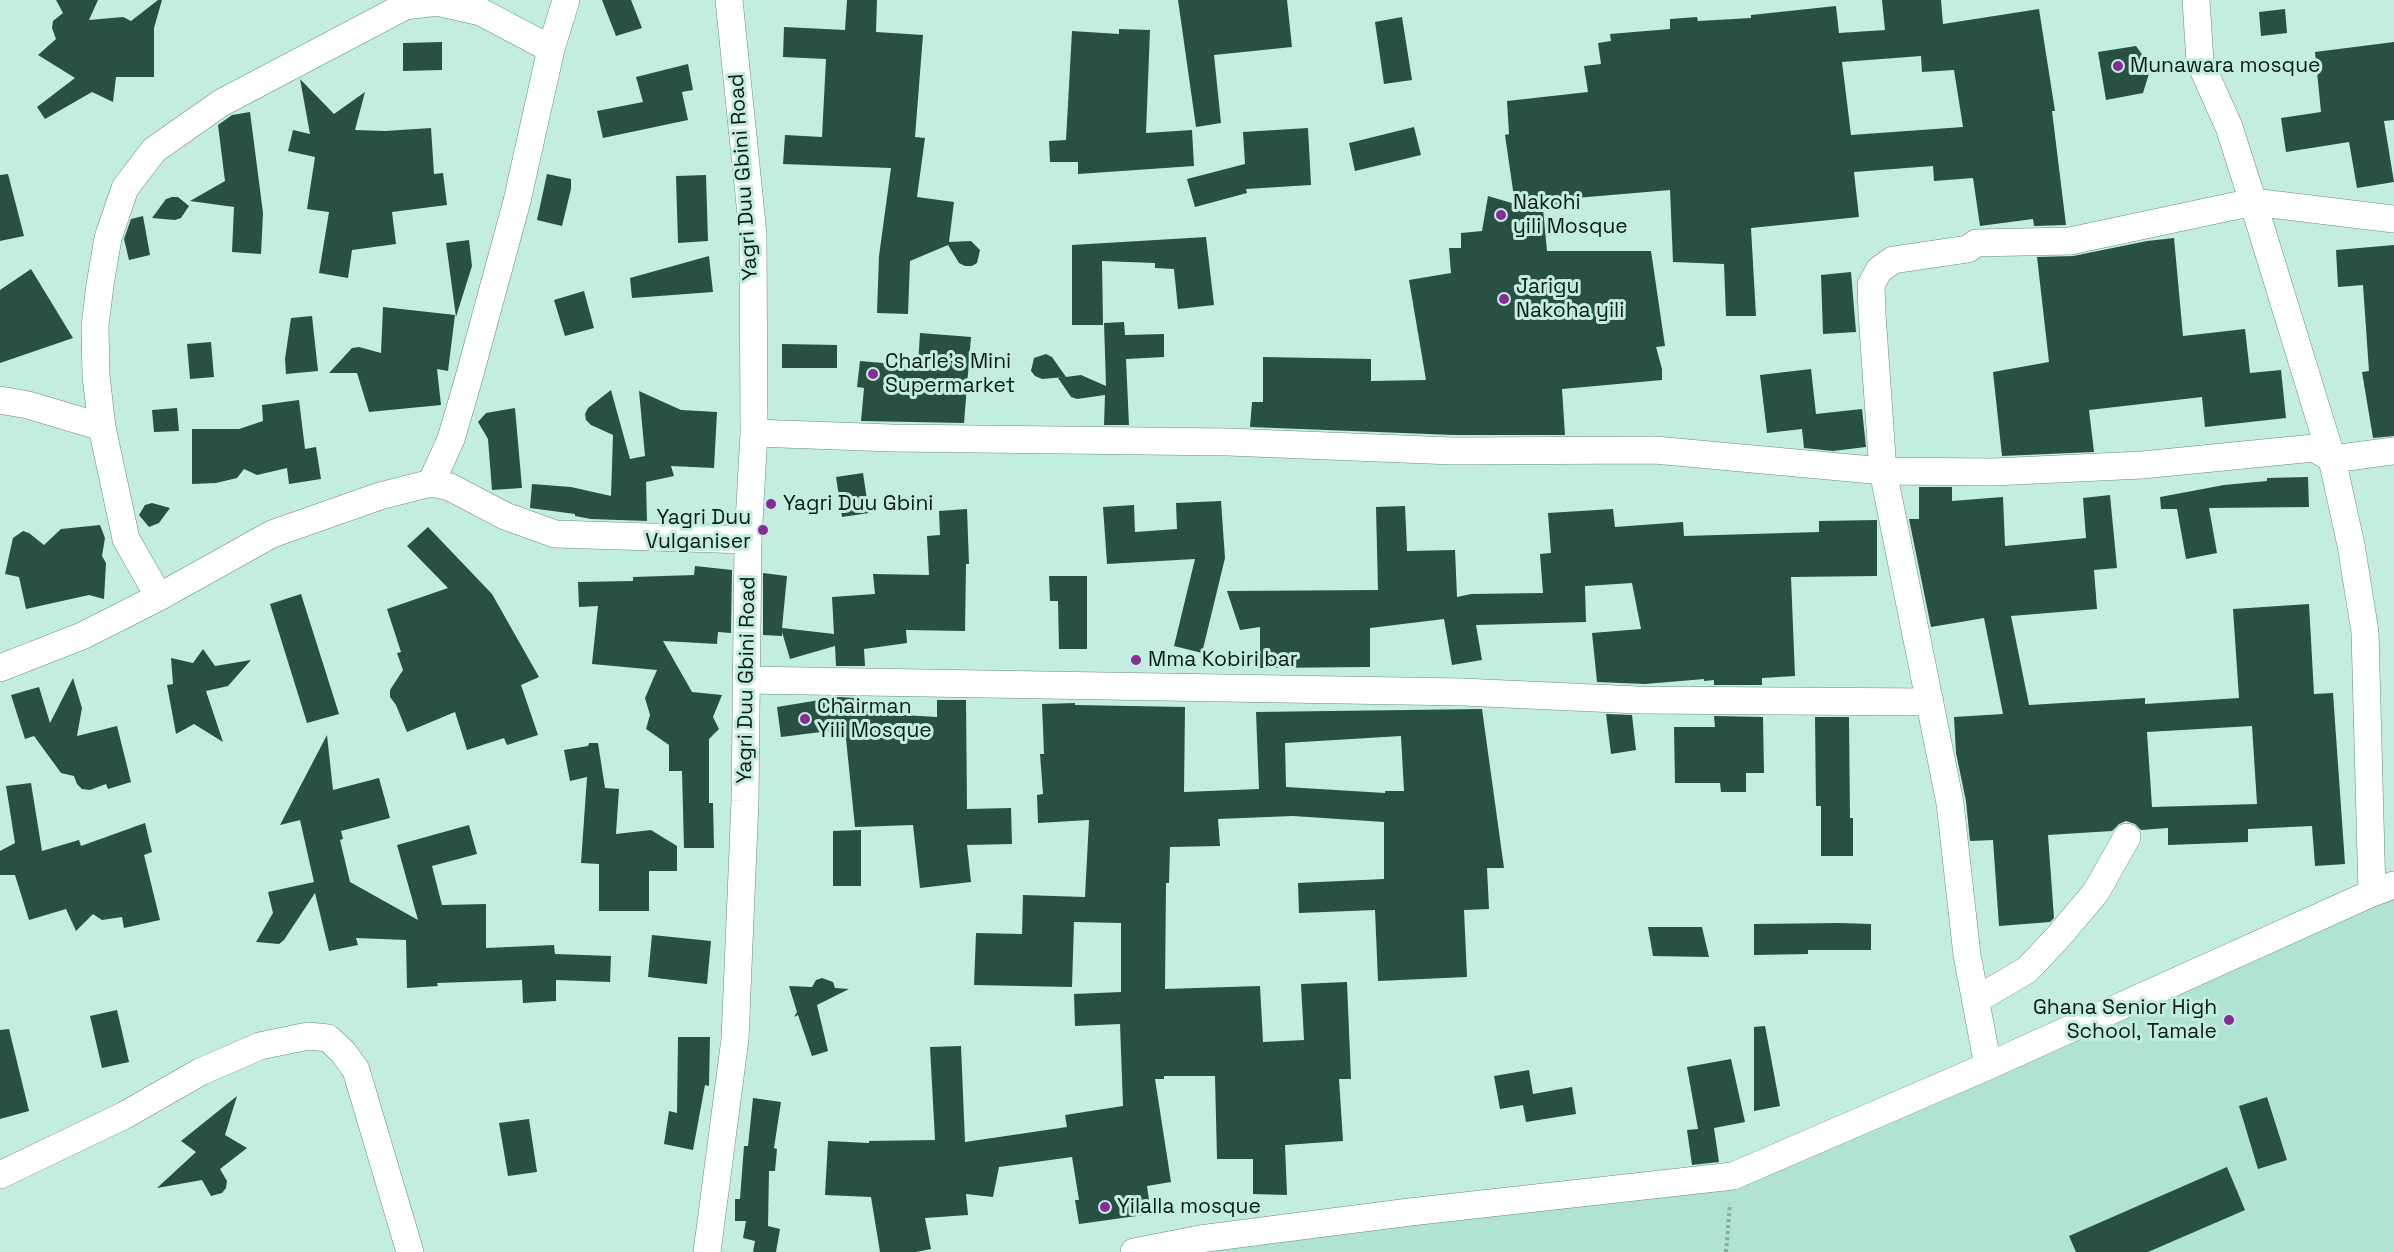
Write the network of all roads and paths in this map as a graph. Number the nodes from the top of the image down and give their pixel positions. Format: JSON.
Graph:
{"nodes":[{"id":1,"x":566,"y":0,"type":"edge"},
{"id":2,"x":729,"y":0,"type":"edge"},
{"id":3,"x":2196,"y":0,"type":"edge"},
{"id":4,"x":551,"y":49,"type":"junction"},
{"id":5,"x":2253,"y":202,"type":"junction"},
{"id":6,"x":2394,"y":219,"type":"edge"},
{"id":7,"x":0,"y":400,"type":"edge"},
{"id":8,"x":102,"y":427,"type":"junction"},
{"id":9,"x":753,"y":433,"type":"junction"},
{"id":10,"x":2394,"y":452,"type":"edge"},
{"id":11,"x":2332,"y":459,"type":"junction"},
{"id":12,"x":1883,"y":471,"type":"junction"},
{"id":13,"x":431,"y":483,"type":"junction"},
{"id":14,"x":748,"y":540,"type":"junction"},
{"id":15,"x":159,"y":597,"type":"junction"},
{"id":16,"x":3,"y":664,"type":"edge"},
{"id":17,"x":746,"y":680,"type":"junction"},
{"id":18,"x":1930,"y":702,"type":"junction"},
{"id":19,"x":2127,"y":837,"type":"dead end"},
{"id":20,"x":2383,"y":889,"type":"edge"},
{"id":21,"x":1976,"y":1000,"type":"junction"},
{"id":22,"x":1988,"y":1066,"type":"junction"},
{"id":23,"x":0,"y":1175,"type":"edge"},
{"id":24,"x":1733,"y":1176,"type":"junction"},
{"id":25,"x":410,"y":1252,"type":"edge"},
{"id":26,"x":707,"y":1252,"type":"edge"},
{"id":27,"x":1134,"y":1252,"type":"edge"},
{"id":28,"x":1726,"y":1252,"type":"edge"}],
"edges":[{"from":1,"to":4,"type":"street"},
{"from":2,"to":9,"type":"street","name":"Yagri Duu Gbini Road"},
{"from":3,"to":5,"type":"street"},
{"from":4,"to":8,"type":"street"},
{"from":4,"to":13,"type":"street"},
{"from":5,"to":6,"type":"street"},
{"from":5,"to":11,"type":"street"},
{"from":5,"to":12,"type":"street"},
{"from":7,"to":8,"type":"street"},
{"from":8,"to":15,"type":"street"},
{"from":9,"to":12,"type":"street"},
{"from":9,"to":14,"type":"street","name":"Yagri Duu Gbini Road"},
{"from":10,"to":11,"type":"street"},
{"from":11,"to":12,"type":"street"},
{"from":11,"to":20,"type":"street"},
{"from":12,"to":18,"type":"street"},
{"from":13,"to":14,"type":"street"},
{"from":13,"to":15,"type":"street"},
{"from":14,"to":17,"type":"street","name":"Yagri Duu Gbini Road"},
{"from":15,"to":16,"type":"street"},
{"from":17,"to":18,"type":"street"},
{"from":17,"to":26,"type":"street","name":"Yagri Duu Gbini Road"},
{"from":18,"to":21,"type":"street"},
{"from":19,"to":21,"type":"street"},
{"from":20,"to":22,"type":"street"},
{"from":21,"to":22,"type":"street"},
{"from":22,"to":24,"type":"street"},
{"from":23,"to":25,"type":"street"},
{"from":24,"to":27,"type":"street"},
{"from":24,"to":28,"type":"path"}]}
